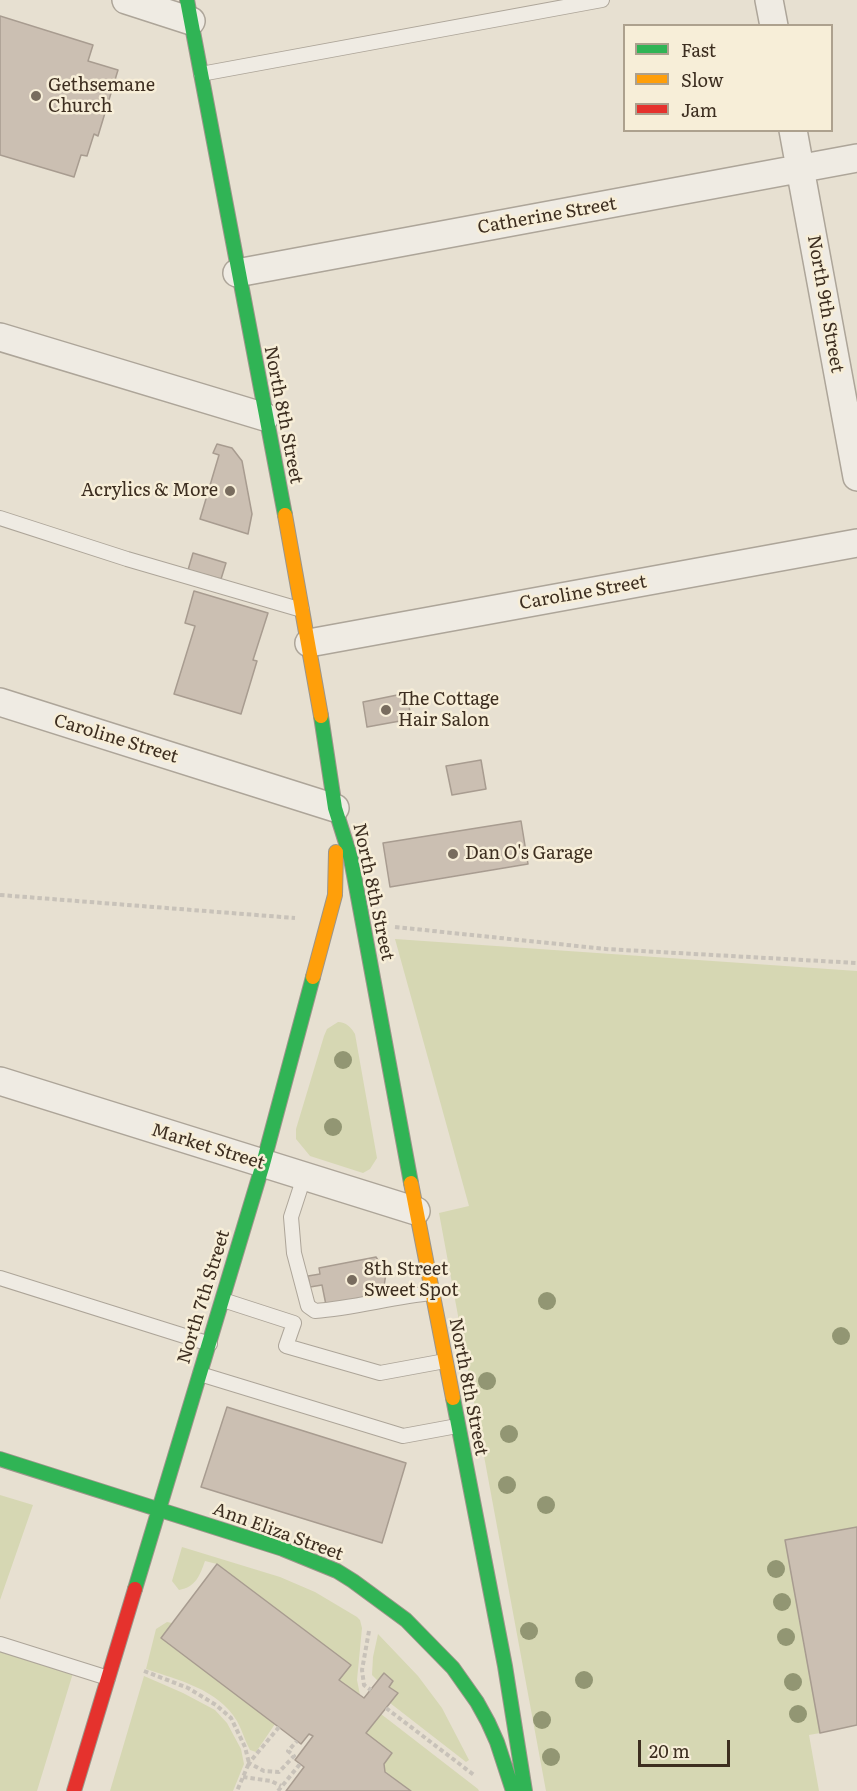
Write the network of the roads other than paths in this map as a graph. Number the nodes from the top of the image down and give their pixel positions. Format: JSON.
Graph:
{"nodes":[{"id":1,"x":126,"y":0,"type":"edge"},
{"id":2,"x":602,"y":0,"type":"edge"},
{"id":3,"x":769,"y":0,"type":"edge"},
{"id":4,"x":189,"y":10,"type":"edge"},
{"id":5,"x":774,"y":24,"type":"edge"},
{"id":6,"x":201,"y":74,"type":"junction"},
{"id":7,"x":793,"y":132,"type":"edge"},
{"id":8,"x":857,"y":158,"type":"edge"},
{"id":9,"x":800,"y":169,"type":"junction"},
{"id":10,"x":237,"y":273,"type":"junction"},
{"id":11,"x":0,"y":337,"type":"edge"},
{"id":12,"x":266,"y":417,"type":"junction"},
{"id":13,"x":857,"y":477,"type":"edge"},
{"id":14,"x":0,"y":518,"type":"edge"},
{"id":15,"x":857,"y":543,"type":"edge"},
{"id":16,"x":303,"y":610,"type":"junction"},
{"id":17,"x":309,"y":643,"type":"junction"},
{"id":18,"x":0,"y":702,"type":"edge"},
{"id":19,"x":335,"y":808,"type":"junction"},
{"id":20,"x":0,"y":1081,"type":"edge"},
{"id":21,"x":263,"y":1164,"type":"junction"},
{"id":22,"x":304,"y":1177,"type":"junction"},
{"id":23,"x":416,"y":1211,"type":"junction"},
{"id":24,"x":0,"y":1278,"type":"edge"},
{"id":25,"x":432,"y":1293,"type":"junction"},
{"id":26,"x":223,"y":1300,"type":"junction"},
{"id":27,"x":210,"y":1344,"type":"junction"},
{"id":28,"x":445,"y":1361,"type":"junction"},
{"id":29,"x":200,"y":1374,"type":"junction"},
{"id":30,"x":458,"y":1426,"type":"junction"},
{"id":31,"x":0,"y":1459,"type":"edge"},
{"id":32,"x":159,"y":1509,"type":"junction"},
{"id":33,"x":0,"y":1644,"type":"edge"},
{"id":34,"x":108,"y":1678,"type":"junction"},
{"id":35,"x":74,"y":1791,"type":"edge"},
{"id":36,"x":513,"y":1791,"type":"edge"},
{"id":37,"x":525,"y":1791,"type":"edge"}],
"edges":[{"from":1,"to":4,"type":"street"},
{"from":2,"to":6,"type":"lane"},
{"from":3,"to":5,"type":"street"},
{"from":4,"to":6,"type":"street","name":"North 8th Street"},
{"from":6,"to":10,"type":"street","name":"North 8th Street"},
{"from":7,"to":9,"type":"street","name":"North 9th Street"},
{"from":8,"to":9,"type":"street","name":"Catherine Street"},
{"from":9,"to":10,"type":"street","name":"Catherine Street"},
{"from":9,"to":13,"type":"street","name":"North 9th Street"},
{"from":10,"to":12,"type":"street","name":"North 8th Street"},
{"from":11,"to":12,"type":"street"},
{"from":12,"to":16,"type":"street","name":"North 8th Street"},
{"from":14,"to":16,"type":"lane"},
{"from":15,"to":17,"type":"street","name":"Caroline Street"},
{"from":16,"to":17,"type":"street","name":"North 8th Street"},
{"from":17,"to":19,"type":"street","name":"North 8th Street"},
{"from":18,"to":19,"type":"street","name":"Caroline Street"},
{"from":19,"to":21,"type":"street","name":"North 7th Street"},
{"from":19,"to":23,"type":"street","name":"North 8th Street"},
{"from":20,"to":21,"type":"street","name":"Market Street"},
{"from":21,"to":22,"type":"street","name":"Market Street"},
{"from":21,"to":26,"type":"street","name":"North 7th Street"},
{"from":22,"to":23,"type":"street","name":"Market Street"},
{"from":22,"to":25,"type":"lane"},
{"from":23,"to":25,"type":"street","name":"North 8th Street"},
{"from":24,"to":27,"type":"lane"},
{"from":25,"to":28,"type":"street","name":"North 8th Street"},
{"from":26,"to":27,"type":"street","name":"North 7th Street"},
{"from":26,"to":28,"type":"lane"},
{"from":27,"to":29,"type":"street","name":"North 7th Street"},
{"from":28,"to":30,"type":"street","name":"North 8th Street"},
{"from":29,"to":30,"type":"lane"},
{"from":29,"to":32,"type":"street","name":"North 7th Street"},
{"from":30,"to":37,"type":"street","name":"North 8th Street"},
{"from":31,"to":32,"type":"street","name":"Ann Eliza Street"},
{"from":32,"to":34,"type":"street","name":"North 7th Street"},
{"from":32,"to":36,"type":"street","name":"Ann Eliza Street"},
{"from":33,"to":34,"type":"lane"},
{"from":34,"to":35,"type":"street","name":"North 7th Street"}]}
